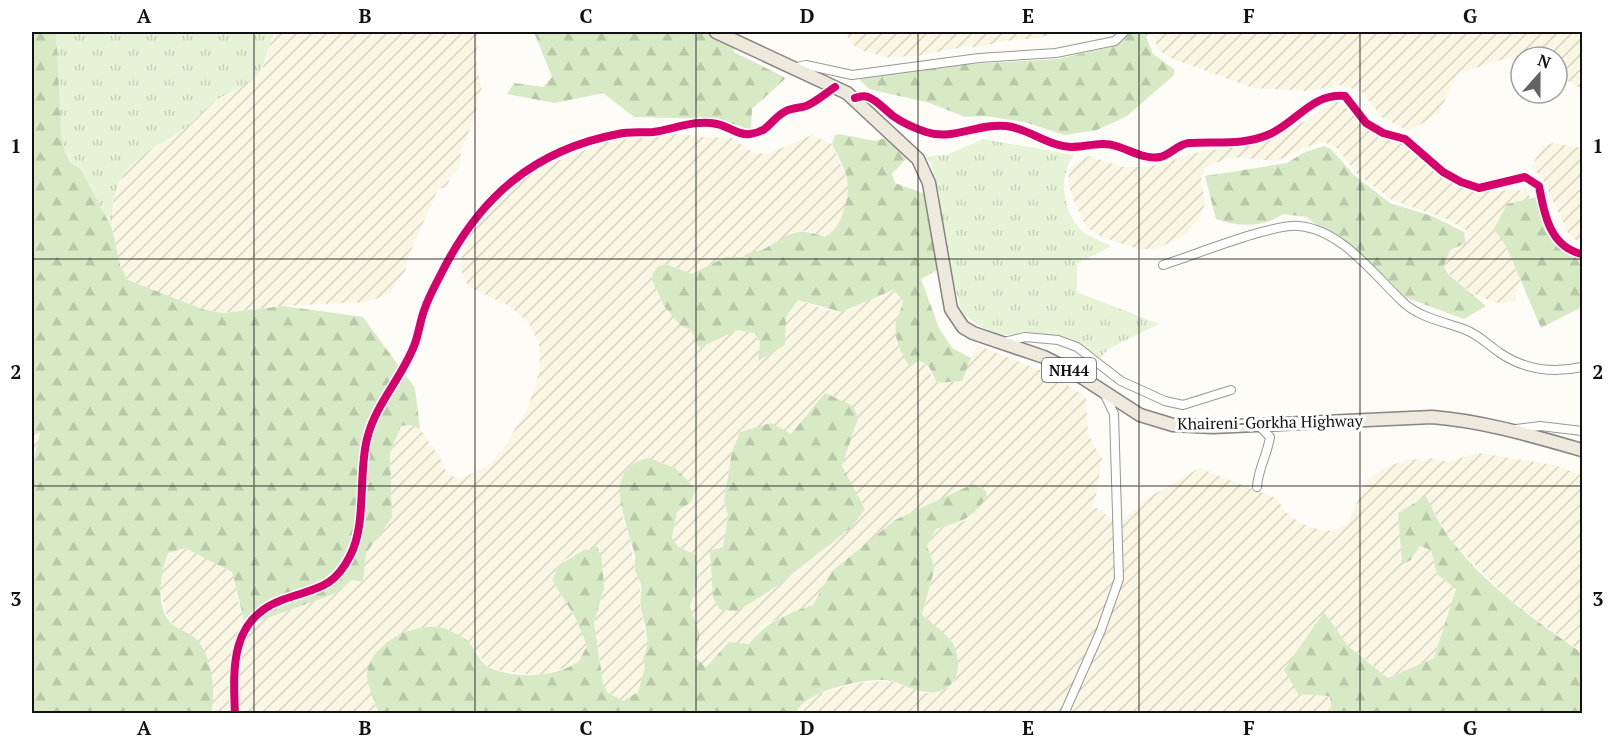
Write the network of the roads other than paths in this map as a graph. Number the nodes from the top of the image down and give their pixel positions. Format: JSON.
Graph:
{"nodes":[{"id":1,"x":716,"y":32,"type":"edge"},
{"id":2,"x":726,"y":32,"type":"edge"},
{"id":3,"x":1124,"y":32,"type":"edge"},
{"id":4,"x":736,"y":42,"type":"junction"},
{"id":5,"x":791,"y":68,"type":"junction"},
{"id":6,"x":835,"y":87,"type":"junction"},
{"id":7,"x":855,"y":98,"type":"junction"},
{"id":8,"x":1582,"y":254,"type":"edge"},
{"id":9,"x":1163,"y":265,"type":"dead end"},
{"id":10,"x":1000,"y":344,"type":"junction"},
{"id":11,"x":1582,"y":367,"type":"edge"},
{"id":12,"x":1102,"y":390,"type":"junction"},
{"id":13,"x":1231,"y":390,"type":"dead end"},
{"id":14,"x":1258,"y":425,"type":"junction"},
{"id":15,"x":1511,"y":430,"type":"junction"},
{"id":16,"x":1582,"y":431,"type":"edge"},
{"id":17,"x":1582,"y":450,"type":"edge"},
{"id":18,"x":1257,"y":488,"type":"dead end"},
{"id":19,"x":235,"y":714,"type":"edge"},
{"id":20,"x":1064,"y":714,"type":"edge"}],
"edges":[{"from":1,"to":4,"type":"main road","name":"Khaireni-Gorkha Highway","number":"NH44"},
{"from":2,"to":4,"type":"street"},
{"from":3,"to":5,"type":"street"},
{"from":4,"to":5,"type":"main road","name":"Khaireni-Gorkha Highway","number":"NH44"},
{"from":5,"to":6,"type":"main road","name":"Khaireni-Gorkha Highway","number":"NH44"},
{"from":6,"to":7,"type":"main road","name":"Khaireni-Gorkha Highway","number":"NH44"},
{"from":6,"to":19,"type":"street"},
{"from":7,"to":8,"type":"street"},
{"from":7,"to":10,"type":"main road","name":"Khaireni-Gorkha Highway","number":"NH44"},
{"from":9,"to":11,"type":"street"},
{"from":10,"to":12,"type":"main road","name":"Khaireni-Gorkha Highway","number":"NH44"},
{"from":10,"to":13,"type":"street"},
{"from":12,"to":14,"type":"main road","name":"Khaireni-Gorkha Highway","number":"NH44"},
{"from":12,"to":20,"type":"street"},
{"from":14,"to":15,"type":"main road","name":"Khaireni-Gorkha Highway","number":"NH44"},
{"from":14,"to":18,"type":"street"},
{"from":15,"to":16,"type":"street"},
{"from":15,"to":17,"type":"main road","name":"Khaireni-Gorkha Highway","number":"NH44"}]}
